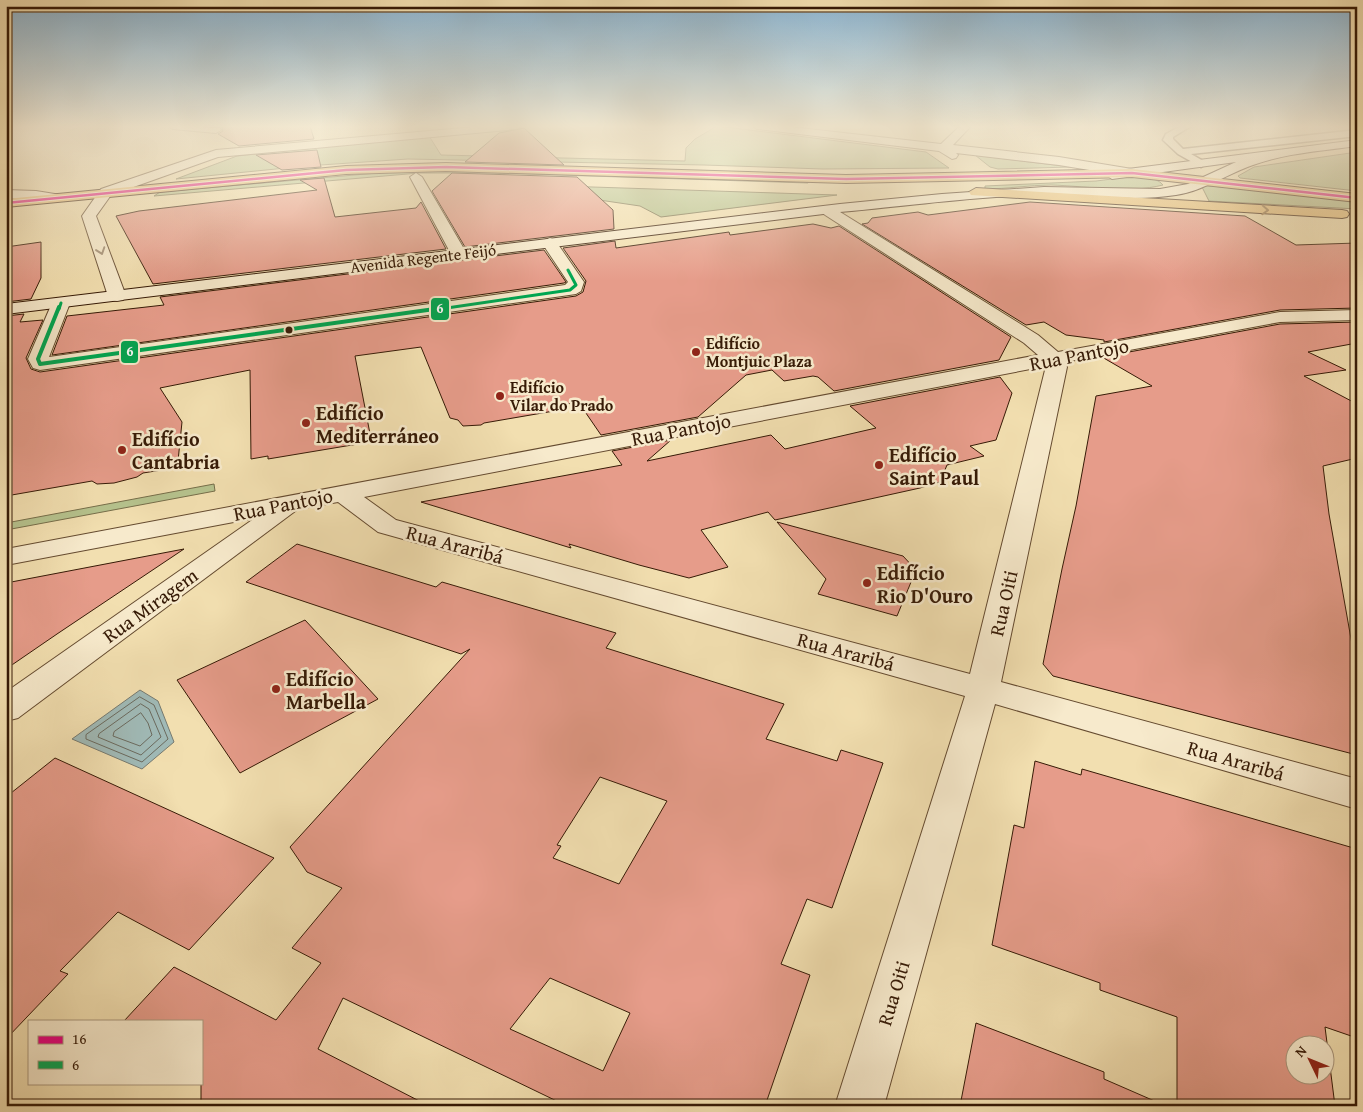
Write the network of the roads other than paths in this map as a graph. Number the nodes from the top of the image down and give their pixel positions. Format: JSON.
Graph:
{"nodes":[{"id":1,"x":142,"y":178,"type":"edge"},
{"id":2,"x":255,"y":178,"type":"edge"},
{"id":3,"x":416,"y":178,"type":"junction"},
{"id":4,"x":420,"y":178,"type":"edge"},
{"id":5,"x":546,"y":178,"type":"edge"},
{"id":6,"x":814,"y":178,"type":"edge"},
{"id":7,"x":969,"y":178,"type":"edge"},
{"id":8,"x":1084,"y":178,"type":"edge"},
{"id":9,"x":1168,"y":178,"type":"edge"},
{"id":10,"x":1214,"y":178,"type":"edge"},
{"id":11,"x":1206,"y":182,"type":"junction"},
{"id":12,"x":933,"y":190,"type":"junction"},
{"id":13,"x":106,"y":192,"type":"junction"},
{"id":14,"x":982,"y":192,"type":"junction"},
{"id":15,"x":6,"y":194,"type":"edge"},
{"id":16,"x":56,"y":198,"type":"junction"},
{"id":17,"x":1357,"y":198,"type":"edge"},
{"id":18,"x":6,"y":203,"type":"edge"},
{"id":19,"x":96,"y":207,"type":"junction"},
{"id":20,"x":833,"y":209,"type":"junction"},
{"id":21,"x":1357,"y":215,"type":"edge"},
{"id":22,"x":6,"y":216,"type":"edge"},
{"id":23,"x":550,"y":243,"type":"junction"},
{"id":24,"x":459,"y":254,"type":"junction"},
{"id":25,"x":117,"y":296,"type":"junction"},
{"id":26,"x":61,"y":303,"type":"junction"},
{"id":27,"x":6,"y":309,"type":"edge"},
{"id":28,"x":1357,"y":315,"type":"edge"},
{"id":29,"x":1054,"y":359,"type":"junction"},
{"id":30,"x":344,"y":493,"type":"junction"},
{"id":31,"x":294,"y":502,"type":"junction"},
{"id":32,"x":6,"y":557,"type":"edge"},
{"id":33,"x":984,"y":688,"type":"junction"},
{"id":34,"x":6,"y":709,"type":"edge"},
{"id":35,"x":1357,"y":794,"type":"edge"},
{"id":36,"x":859,"y":1106,"type":"edge"}],
"edges":[{"from":1,"to":13,"type":"street"},
{"from":2,"to":13,"type":"main road"},
{"from":3,"to":4,"type":"main road"},
{"from":3,"to":19,"type":"main road"},
{"from":3,"to":24,"type":"street"},
{"from":5,"to":12,"type":"main road"},
{"from":6,"to":7,"type":"main road"},
{"from":8,"to":12,"type":"street","name":"Avenida Regente Feijó"},
{"from":9,"to":11,"type":"main road"},
{"from":10,"to":11,"type":"street","name":"Avenida Regente Feijó"},
{"from":11,"to":14,"type":"street","name":"Avenida Regente Feijó"},
{"from":11,"to":17,"type":"main road"},
{"from":12,"to":14,"type":"main road"},
{"from":12,"to":20,"type":"street","name":"Avenida Regente Feijó"},
{"from":13,"to":16,"type":"main road"},
{"from":13,"to":19,"type":"street"},
{"from":14,"to":20,"type":"street","name":"Avenida Regente Feijó"},
{"from":14,"to":21,"type":"main road","one_way":true},
{"from":15,"to":16,"type":"street"},
{"from":16,"to":18,"type":"main road"},
{"from":19,"to":22,"type":"main road"},
{"from":19,"to":25,"type":"street","one_way":true},
{"from":20,"to":23,"type":"street","name":"Avenida Regente Feijó"},
{"from":20,"to":29,"type":"street"},
{"from":23,"to":24,"type":"street","name":"Avenida Regente Feijó"},
{"from":23,"to":26,"type":"street"},
{"from":24,"to":25,"type":"street","name":"Avenida Regente Feijó"},
{"from":25,"to":26,"type":"street","name":"Avenida Regente Feijó"},
{"from":26,"to":27,"type":"street","name":"Avenida Regente Feijó"},
{"from":28,"to":29,"type":"street","name":"Rua Pantojo"},
{"from":29,"to":30,"type":"street","name":"Rua Pantojo"},
{"from":29,"to":33,"type":"street","name":"Rua Oiti"},
{"from":30,"to":31,"type":"street","name":"Rua Pantojo"},
{"from":30,"to":33,"type":"street","name":"Rua Araribá"},
{"from":31,"to":32,"type":"street","name":"Rua Pantojo"},
{"from":31,"to":34,"type":"street","name":"Rua Miragem"},
{"from":33,"to":35,"type":"street","name":"Rua Araribá"},
{"from":33,"to":36,"type":"street","name":"Rua Oiti"}]}
